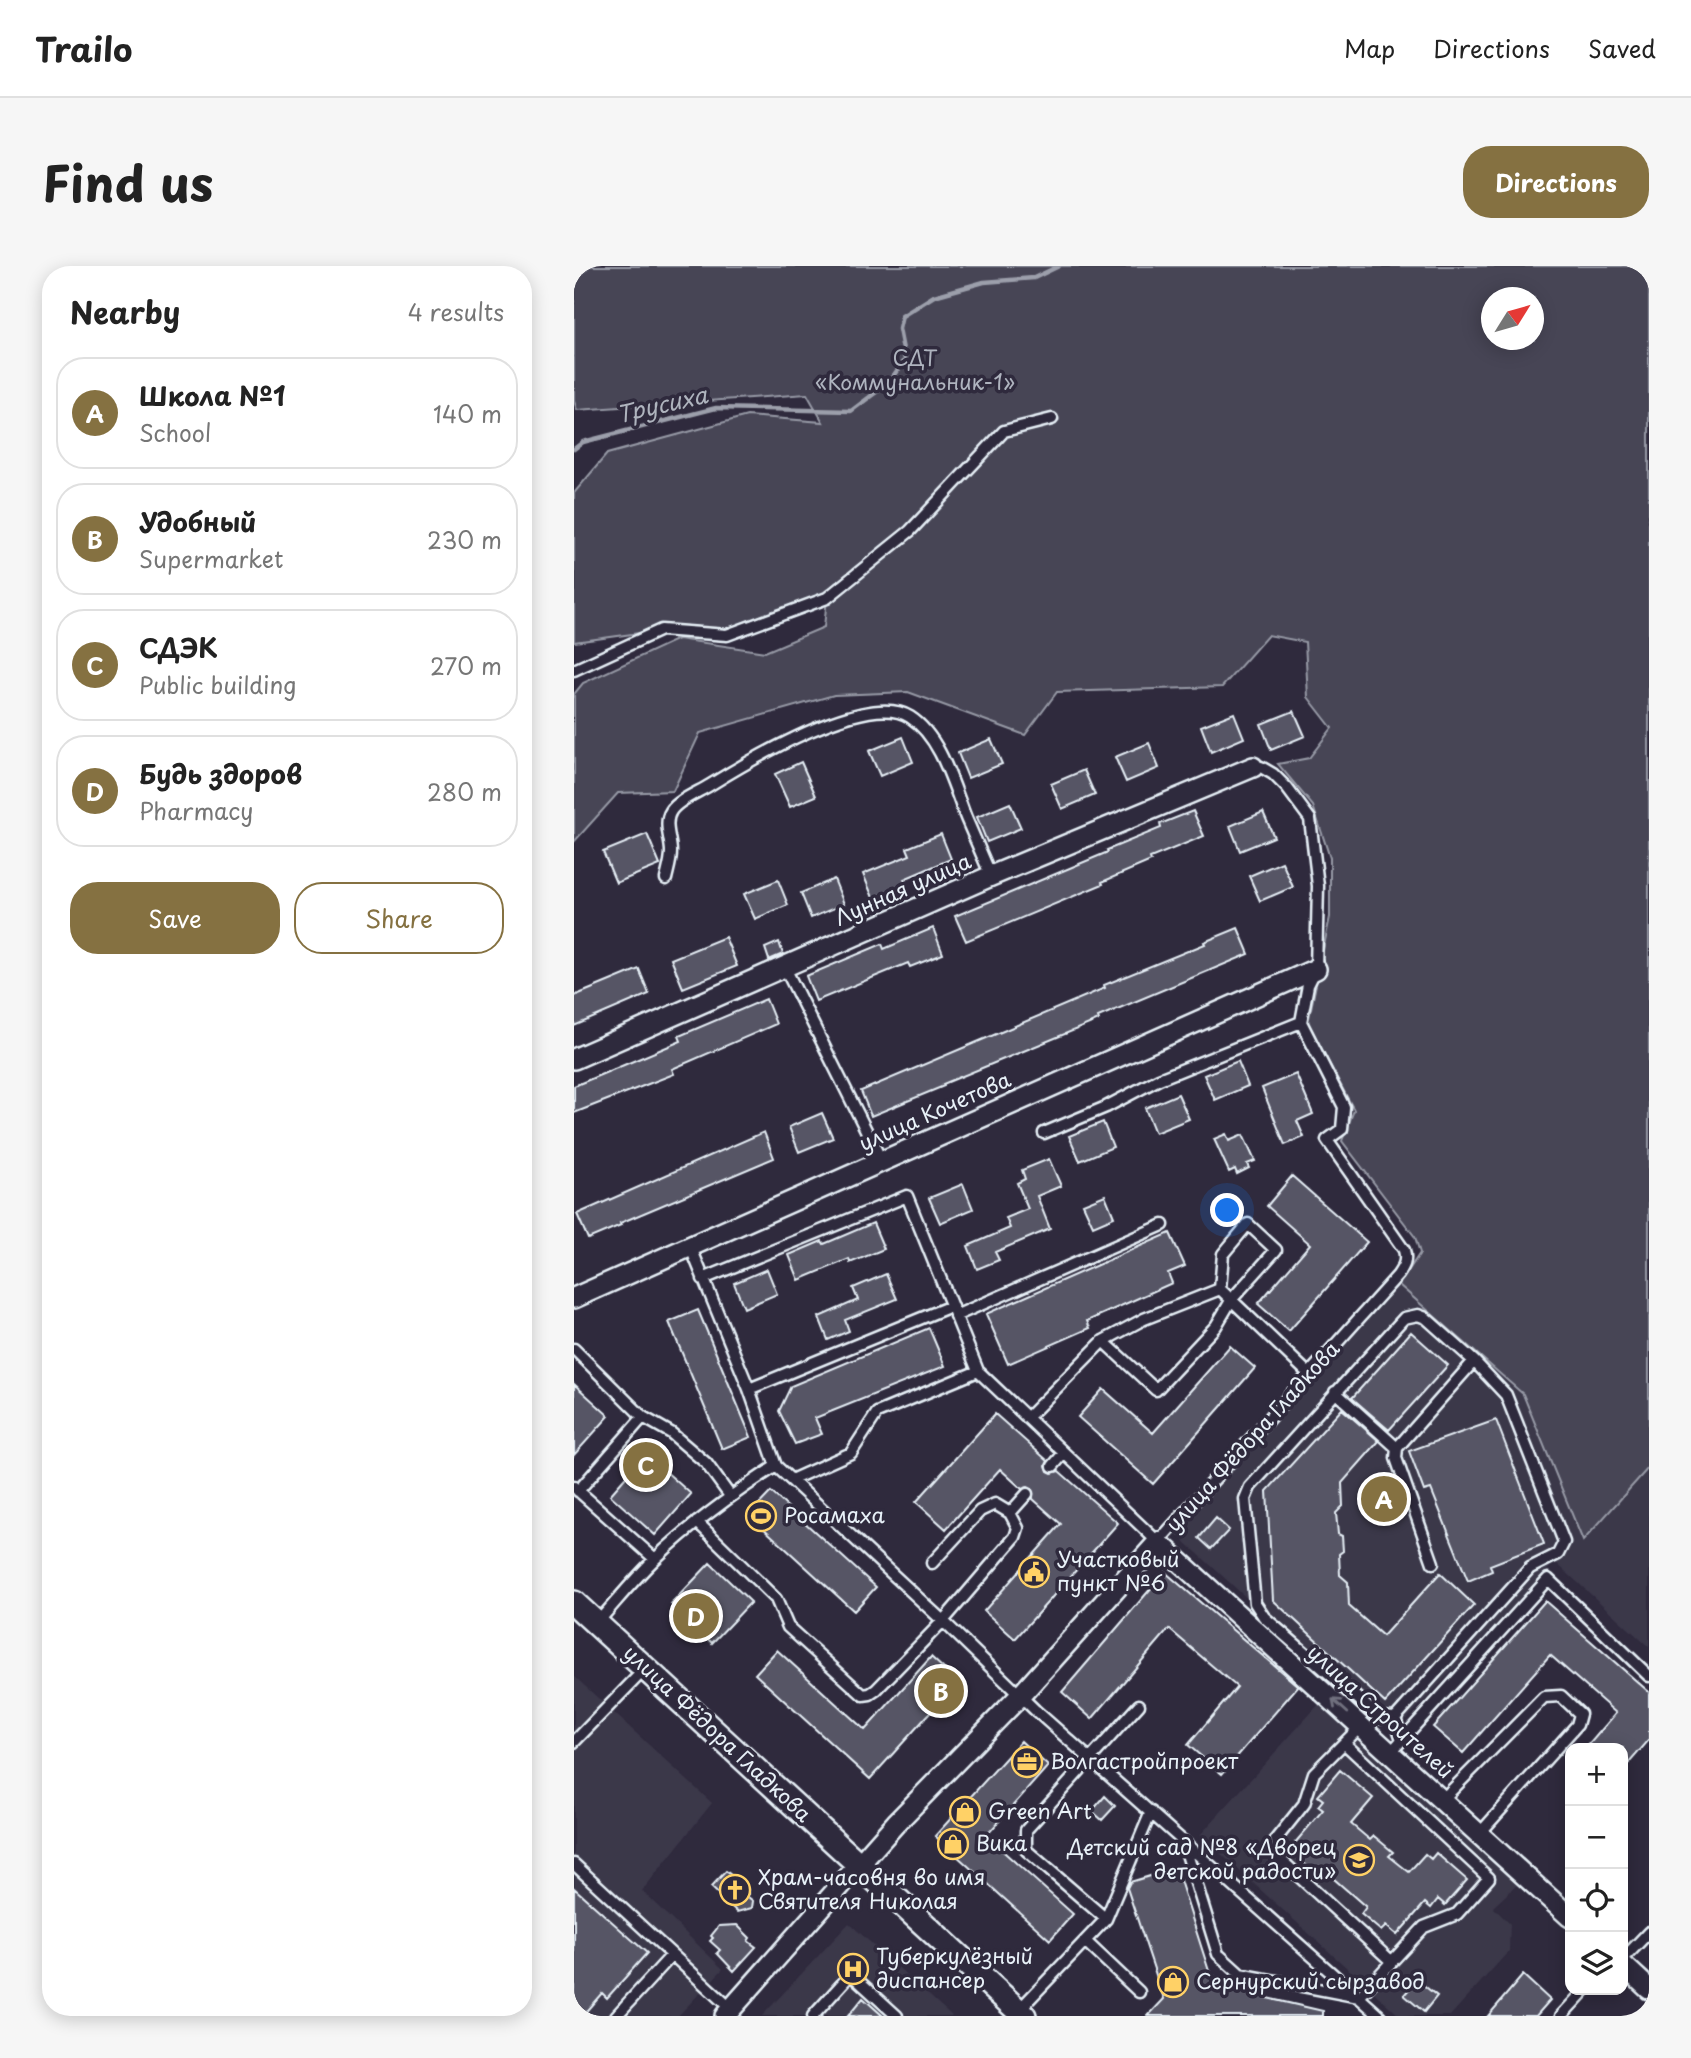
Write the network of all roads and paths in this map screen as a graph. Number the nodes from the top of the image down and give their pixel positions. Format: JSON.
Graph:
{"nodes":[{"id":1,"x":1052,"y":419,"type":"dead end"},
{"id":2,"x":574,"y":670,"type":"edge"},
{"id":3,"x":1253,"y":767,"type":"joint"},
{"id":4,"x":991,"y":876,"type":"junction"},
{"id":5,"x":666,"y":879,"type":"dead end"},
{"id":6,"x":784,"y":966,"type":"junction"},
{"id":7,"x":1316,"y":969,"type":"junction"},
{"id":8,"x":1301,"y":1022,"type":"junction"},
{"id":9,"x":574,"y":1059,"type":"edge"},
{"id":10,"x":1044,"y":1133,"type":"dead end"},
{"id":11,"x":881,"y":1160,"type":"junction"},
{"id":12,"x":1163,"y":1225,"type":"dead end"},
{"id":13,"x":691,"y":1248,"type":"junction"},
{"id":14,"x":703,"y":1279,"type":"junction"},
{"id":15,"x":1220,"y":1289,"type":"junction"},
{"id":16,"x":574,"y":1298,"type":"edge"},
{"id":17,"x":1232,"y":1299,"type":"junction"},
{"id":18,"x":953,"y":1311,"type":"junction"},
{"id":19,"x":1103,"y":1341,"type":"junction"},
{"id":20,"x":574,"y":1349,"type":"edge"},
{"id":21,"x":1474,"y":1361,"type":"junction"},
{"id":22,"x":978,"y":1371,"type":"junction"},
{"id":23,"x":1310,"y":1375,"type":"junction"},
{"id":24,"x":749,"y":1389,"type":"junction"},
{"id":25,"x":1335,"y":1391,"type":"junction"},
{"id":26,"x":643,"y":1417,"type":"junction"},
{"id":27,"x":1027,"y":1418,"type":"junction"},
{"id":28,"x":1397,"y":1448,"type":"junction"},
{"id":29,"x":1064,"y":1453,"type":"junction"},
{"id":30,"x":776,"y":1466,"type":"junction"},
{"id":31,"x":1053,"y":1466,"type":"dead end"},
{"id":32,"x":791,"y":1480,"type":"junction"},
{"id":33,"x":576,"y":1489,"type":"edge"},
{"id":34,"x":1027,"y":1494,"type":"dead end"},
{"id":35,"x":730,"y":1496,"type":"junction"},
{"id":36,"x":1010,"y":1513,"type":"junction"},
{"id":37,"x":697,"y":1522,"type":"junction"},
{"id":38,"x":1158,"y":1542,"type":"junction"},
{"id":39,"x":655,"y":1559,"type":"junction"},
{"id":40,"x":932,"y":1563,"type":"dead end"},
{"id":41,"x":1433,"y":1563,"type":"dead end"},
{"id":42,"x":574,"y":1603,"type":"edge"},
{"id":43,"x":943,"y":1621,"type":"junction"},
{"id":44,"x":596,"y":1624,"type":"junction"},
{"id":45,"x":646,"y":1668,"type":"junction"},
{"id":46,"x":1649,"y":1676,"type":"edge"},
{"id":47,"x":1020,"y":1696,"type":"junction"},
{"id":48,"x":1139,"y":1705,"type":"dead end"},
{"id":49,"x":1395,"y":1718,"type":"junction"},
{"id":50,"x":1362,"y":1725,"type":"junction"},
{"id":51,"x":574,"y":1742,"type":"edge"},
{"id":52,"x":1344,"y":1743,"type":"junction"},
{"id":53,"x":1396,"y":1746,"type":"junction"},
{"id":54,"x":1091,"y":1758,"type":"junction"},
{"id":55,"x":1442,"y":1800,"type":"junction"},
{"id":56,"x":1152,"y":1812,"type":"junction"},
{"id":57,"x":1479,"y":1833,"type":"junction"},
{"id":58,"x":1183,"y":1840,"type":"junction"},
{"id":59,"x":574,"y":1864,"type":"edge"},
{"id":60,"x":859,"y":1865,"type":"junction"},
{"id":61,"x":1565,"y":1912,"type":"edge"},
{"id":62,"x":1106,"y":1919,"type":"junction"},
{"id":63,"x":1649,"y":1932,"type":"edge"},
{"id":64,"x":1085,"y":1941,"type":"junction"},
{"id":65,"x":1628,"y":1954,"type":"edge"},
{"id":66,"x":672,"y":1955,"type":"junction"},
{"id":67,"x":1391,"y":1961,"type":"junction"},
{"id":68,"x":1628,"y":1970,"type":"edge"},
{"id":69,"x":1649,"y":1989,"type":"edge"},
{"id":70,"x":1139,"y":1992,"type":"dead end"},
{"id":71,"x":1580,"y":1995,"type":"edge"},
{"id":72,"x":1359,"y":1997,"type":"junction"},
{"id":73,"x":728,"y":2012,"type":"edge"},
{"id":74,"x":1021,"y":2013,"type":"edge"},
{"id":75,"x":616,"y":2016,"type":"edge"},
{"id":76,"x":813,"y":2016,"type":"edge"},
{"id":77,"x":897,"y":2016,"type":"edge"},
{"id":78,"x":1380,"y":2016,"type":"edge"},
{"id":79,"x":1561,"y":2016,"type":"edge"}],
"edges":[{"from":1,"to":2,"type":"lane"},
{"from":3,"to":4,"type":"street","name":"Лунная улица"},
{"from":3,"to":7,"type":"lane"},
{"from":4,"to":5,"type":"lane"},
{"from":4,"to":6,"type":"street","name":"Лунная улица"},
{"from":6,"to":9,"type":"street","name":"Лунная улица"},
{"from":6,"to":11,"type":"lane"},
{"from":7,"to":8,"type":"lane"},
{"from":7,"to":11,"type":"street","name":"улица Кочетова"},
{"from":8,"to":10,"type":"lane"},
{"from":8,"to":23,"type":"lane","name":"улица Фёдора Гладкова"},
{"from":11,"to":13,"type":"street","name":"улица Кочетова"},
{"from":12,"to":18,"type":"lane"},
{"from":13,"to":14,"type":"lane"},
{"from":13,"to":16,"type":"street","name":"улица Кочетова"},
{"from":14,"to":18,"type":"lane"},
{"from":14,"to":24,"type":"lane"},
{"from":15,"to":17,"type":"lane"},
{"from":15,"to":17,"type":"lane"},
{"from":15,"to":19,"type":"lane"},
{"from":17,"to":19,"type":"lane"},
{"from":17,"to":23,"type":"lane"},
{"from":18,"to":22,"type":"lane"},
{"from":18,"to":24,"type":"lane"},
{"from":19,"to":27,"type":"lane"},
{"from":20,"to":26,"type":"lane"},
{"from":21,"to":25,"type":"lane"},
{"from":21,"to":28,"type":"lane"},
{"from":21,"to":49,"type":"lane"},
{"from":22,"to":27,"type":"lane"},
{"from":22,"to":32,"type":"lane"},
{"from":23,"to":38,"type":"lane","name":"улица Фёдора Гладкова"},
{"from":24,"to":30,"type":"lane"},
{"from":25,"to":28,"type":"lane"},
{"from":25,"to":49,"type":"lane"},
{"from":26,"to":33,"type":"lane"},
{"from":26,"to":35,"type":"lane"},
{"from":27,"to":29,"type":"lane"},
{"from":28,"to":41,"type":"lane"},
{"from":29,"to":31,"type":"lane"},
{"from":29,"to":38,"type":"lane"},
{"from":30,"to":32,"type":"lane"},
{"from":30,"to":35,"type":"lane"},
{"from":32,"to":43,"type":"lane"},
{"from":33,"to":39,"type":"lane"},
{"from":34,"to":36,"type":"lane"},
{"from":35,"to":37,"type":"lane"},
{"from":36,"to":40,"type":"lane"},
{"from":36,"to":43,"type":"lane"},
{"from":37,"to":39,"type":"lane"},
{"from":37,"to":43,"type":"lane"},
{"from":38,"to":47,"type":"street","name":"улица Фёдора Гладкова"},
{"from":50,"to":38,"type":"street","name":"улица Строителей","one_way":true},
{"from":39,"to":44,"type":"lane"},
{"from":42,"to":44,"type":"street","name":"улица Фёдора Гладкова"},
{"from":43,"to":47,"type":"lane"},
{"from":44,"to":45,"type":"street","name":"улица Фёдора Гладкова"},
{"from":45,"to":51,"type":"lane"},
{"from":45,"to":60,"type":"street","name":"улица Фёдора Гладкова"},
{"from":46,"to":53,"type":"lane"},
{"from":47,"to":54,"type":"lane"},
{"from":47,"to":60,"type":"street","name":"улица Фёдора Гладкова"},
{"from":48,"to":54,"type":"lane"},
{"from":49,"to":53,"type":"lane"},
{"from":50,"to":52,"type":"lane"},
{"from":50,"to":53,"type":"street","name":"улица Строителей"},
{"from":52,"to":67,"type":"lane"},
{"from":52,"to":67,"type":"lane"},
{"from":53,"to":55,"type":"street","name":"улица Строителей"},
{"from":54,"to":56,"type":"lane"},
{"from":54,"to":62,"type":"lane"},
{"from":55,"to":57,"type":"street","name":"улица Строителей"},
{"from":55,"to":57,"type":"lane"},
{"from":56,"to":58,"type":"lane"},
{"from":56,"to":62,"type":"lane"},
{"from":57,"to":61,"type":"street","name":"улица Строителей"},
{"from":58,"to":72,"type":"lane"},
{"from":58,"to":72,"type":"lane"},
{"from":59,"to":66,"type":"lane"},
{"from":60,"to":73,"type":"street","name":"улица Фёдора Гладкова"},
{"from":60,"to":74,"type":"street","name":"улица Фёдора Гладкова"},
{"from":62,"to":64,"type":"lane"},
{"from":63,"to":65,"type":"lane"},
{"from":64,"to":70,"type":"lane"},
{"from":64,"to":74,"type":"lane"},
{"from":66,"to":73,"type":"lane"},
{"from":66,"to":75,"type":"lane"},
{"from":67,"to":72,"type":"lane"},
{"from":68,"to":69,"type":"street"},
{"from":71,"to":79,"type":"lane"},
{"from":72,"to":78,"type":"lane"},
{"from":76,"to":77,"type":"lane"}]}
